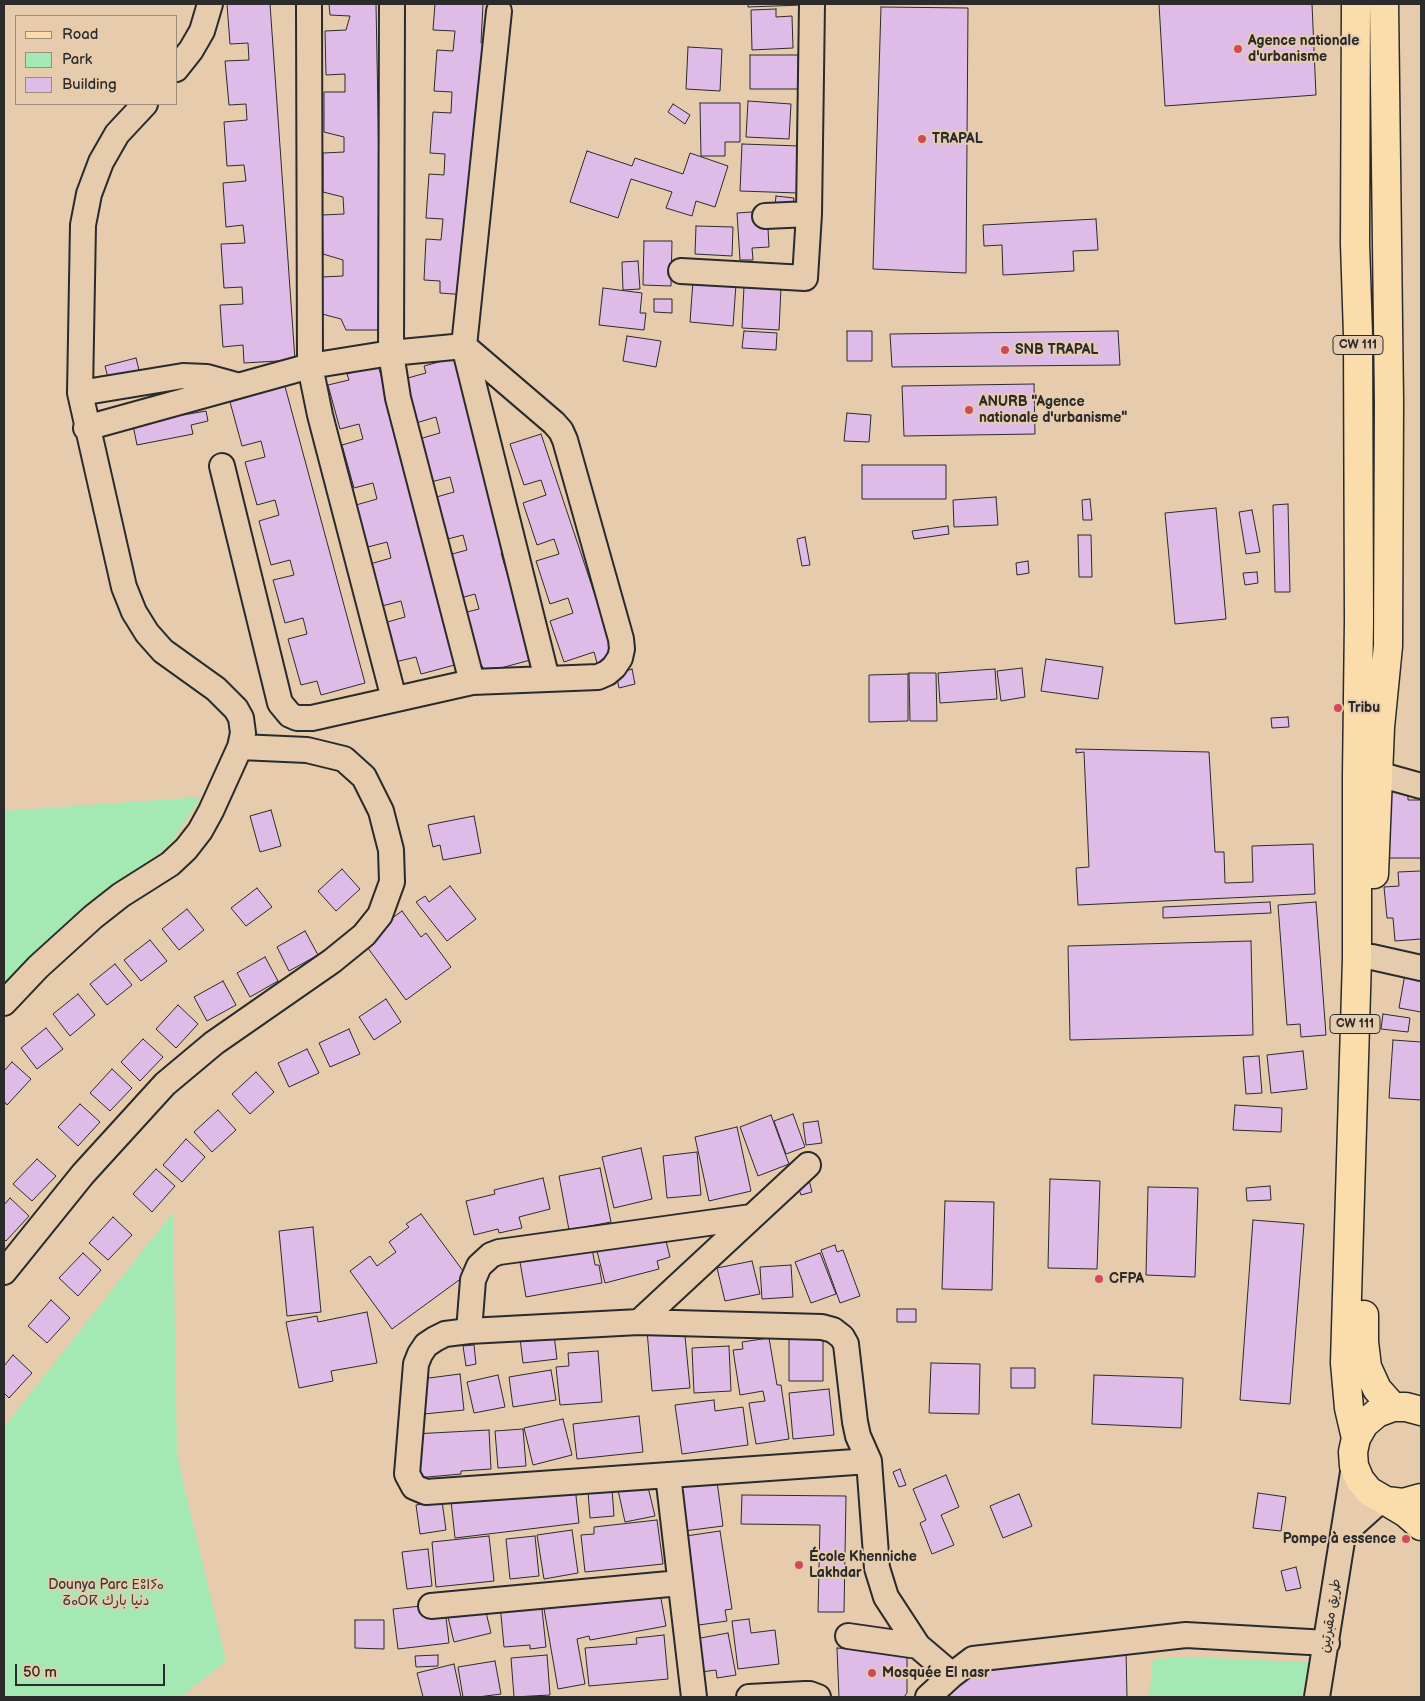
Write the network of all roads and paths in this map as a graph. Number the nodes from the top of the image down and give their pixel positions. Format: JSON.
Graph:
{"nodes":[{"id":1,"x":210,"y":4,"type":"edge"},
{"id":2,"x":309,"y":4,"type":"edge"},
{"id":3,"x":392,"y":4,"type":"edge"},
{"id":4,"x":812,"y":4,"type":"edge"},
{"id":5,"x":1356,"y":4,"type":"edge"},
{"id":6,"x":1384,"y":4,"type":"edge"},
{"id":7,"x":499,"y":11,"type":"dead end"},
{"id":8,"x":178,"y":66,"type":"edge"},
{"id":9,"x":144,"y":105,"type":"edge"},
{"id":10,"x":809,"y":214,"type":"junction"},
{"id":11,"x":764,"y":216,"type":"dead end"},
{"id":12,"x":681,"y":271,"type":"dead end"},
{"id":13,"x":464,"y":346,"type":"junction"},
{"id":14,"x":391,"y":353,"type":"junction"},
{"id":15,"x":310,"y":366,"type":"junction"},
{"id":16,"x":238,"y":385,"type":"junction"},
{"id":17,"x":80,"y":393,"type":"junction"},
{"id":18,"x":86,"y":428,"type":"junction"},
{"id":19,"x":222,"y":466,"type":"dead end"},
{"id":20,"x":547,"y":679,"type":"junction"},
{"id":21,"x":472,"y":682,"type":"junction"},
{"id":22,"x":394,"y":699,"type":"junction"},
{"id":23,"x":240,"y":747,"type":"junction"},
{"id":24,"x":1378,"y":774,"type":"junction"},
{"id":25,"x":1421,"y":786,"type":"edge"},
{"id":26,"x":1372,"y":957,"type":"junction"},
{"id":27,"x":1421,"y":968,"type":"edge"},
{"id":28,"x":4,"y":1003,"type":"edge"},
{"id":29,"x":808,"y":1165,"type":"dead end"},
{"id":30,"x":751,"y":1217,"type":"junction"},
{"id":31,"x":4,"y":1272,"type":"edge"},
{"id":32,"x":639,"y":1322,"type":"junction"},
{"id":33,"x":469,"y":1331,"type":"junction"},
{"id":34,"x":1393,"y":1408,"type":"junction"},
{"id":35,"x":1421,"y":1411,"type":"edge"},
{"id":36,"x":1356,"y":1438,"type":"junction"},
{"id":37,"x":869,"y":1460,"type":"junction"},
{"id":38,"x":1354,"y":1466,"type":"junction"},
{"id":39,"x":668,"y":1475,"type":"junction"},
{"id":40,"x":1421,"y":1498,"type":"edge"},
{"id":41,"x":1384,"y":1500,"type":"junction"},
{"id":42,"x":1421,"y":1526,"type":"edge"},
{"id":43,"x":1343,"y":1534,"type":"junction"},
{"id":44,"x":680,"y":1583,"type":"junction"},
{"id":45,"x":431,"y":1606,"type":"dead end"},
{"id":46,"x":848,"y":1636,"type":"dead end"},
{"id":47,"x":1327,"y":1643,"type":"junction"},
{"id":48,"x":918,"y":1646,"type":"junction"},
{"id":49,"x":952,"y":1675,"type":"junction"},
{"id":50,"x":694,"y":1697,"type":"edge"},
{"id":51,"x":749,"y":1697,"type":"edge"},
{"id":52,"x":818,"y":1697,"type":"edge"},
{"id":53,"x":928,"y":1697,"type":"edge"},
{"id":54,"x":1317,"y":1697,"type":"edge"}],
"edges":[{"from":1,"to":8,"type":"street"},
{"from":2,"to":15,"type":"street"},
{"from":3,"to":14,"type":"street"},
{"from":4,"to":10,"type":"street"},
{"from":5,"to":36,"type":"main road","number":"CW 111"},
{"from":6,"to":24,"type":"main road"},
{"from":7,"to":13,"type":"street"},
{"from":9,"to":17,"type":"street"},
{"from":10,"to":11,"type":"street"},
{"from":10,"to":12,"type":"street"},
{"from":13,"to":14,"type":"street"},
{"from":13,"to":20,"type":"street"},
{"from":13,"to":20,"type":"street"},
{"from":14,"to":15,"type":"street"},
{"from":14,"to":21,"type":"street"},
{"from":15,"to":16,"type":"street"},
{"from":15,"to":22,"type":"street"},
{"from":16,"to":17,"type":"street"},
{"from":16,"to":18,"type":"street"},
{"from":17,"to":18,"type":"street"},
{"from":18,"to":23,"type":"street"},
{"from":19,"to":22,"type":"street"},
{"from":20,"to":21,"type":"street"},
{"from":21,"to":22,"type":"street"},
{"from":23,"to":28,"type":"street"},
{"from":23,"to":31,"type":"street"},
{"from":24,"to":25,"type":"street"},
{"from":24,"to":26,"type":"main road"},
{"from":26,"to":27,"type":"street"},
{"from":26,"to":34,"type":"main road"},
{"from":29,"to":30,"type":"street"},
{"from":30,"to":32,"type":"street"},
{"from":30,"to":33,"type":"street"},
{"from":32,"to":33,"type":"street"},
{"from":32,"to":37,"type":"street"},
{"from":33,"to":39,"type":"street"},
{"from":34,"to":35,"type":"main road"},
{"from":34,"to":36,"type":"main road"},
{"from":36,"to":38,"type":"main road"},
{"from":37,"to":39,"type":"street"},
{"from":37,"to":48,"type":"street"},
{"from":38,"to":41,"type":"main road"},
{"from":38,"to":43,"type":"street","name":"طريق مقبرتين"},
{"from":39,"to":44,"type":"street"},
{"from":40,"to":41,"type":"main road"},
{"from":41,"to":42,"type":"main road"},
{"from":41,"to":43,"type":"street"},
{"from":43,"to":47,"type":"street","name":"طريق مقبرتين"},
{"from":44,"to":45,"type":"street"},
{"from":44,"to":50,"type":"street"},
{"from":46,"to":48,"type":"street"},
{"from":47,"to":49,"type":"street"},
{"from":47,"to":54,"type":"street","name":"طريق مقبرتين"},
{"from":48,"to":49,"type":"street"},
{"from":49,"to":53,"type":"street"},
{"from":51,"to":52,"type":"street"}]}
